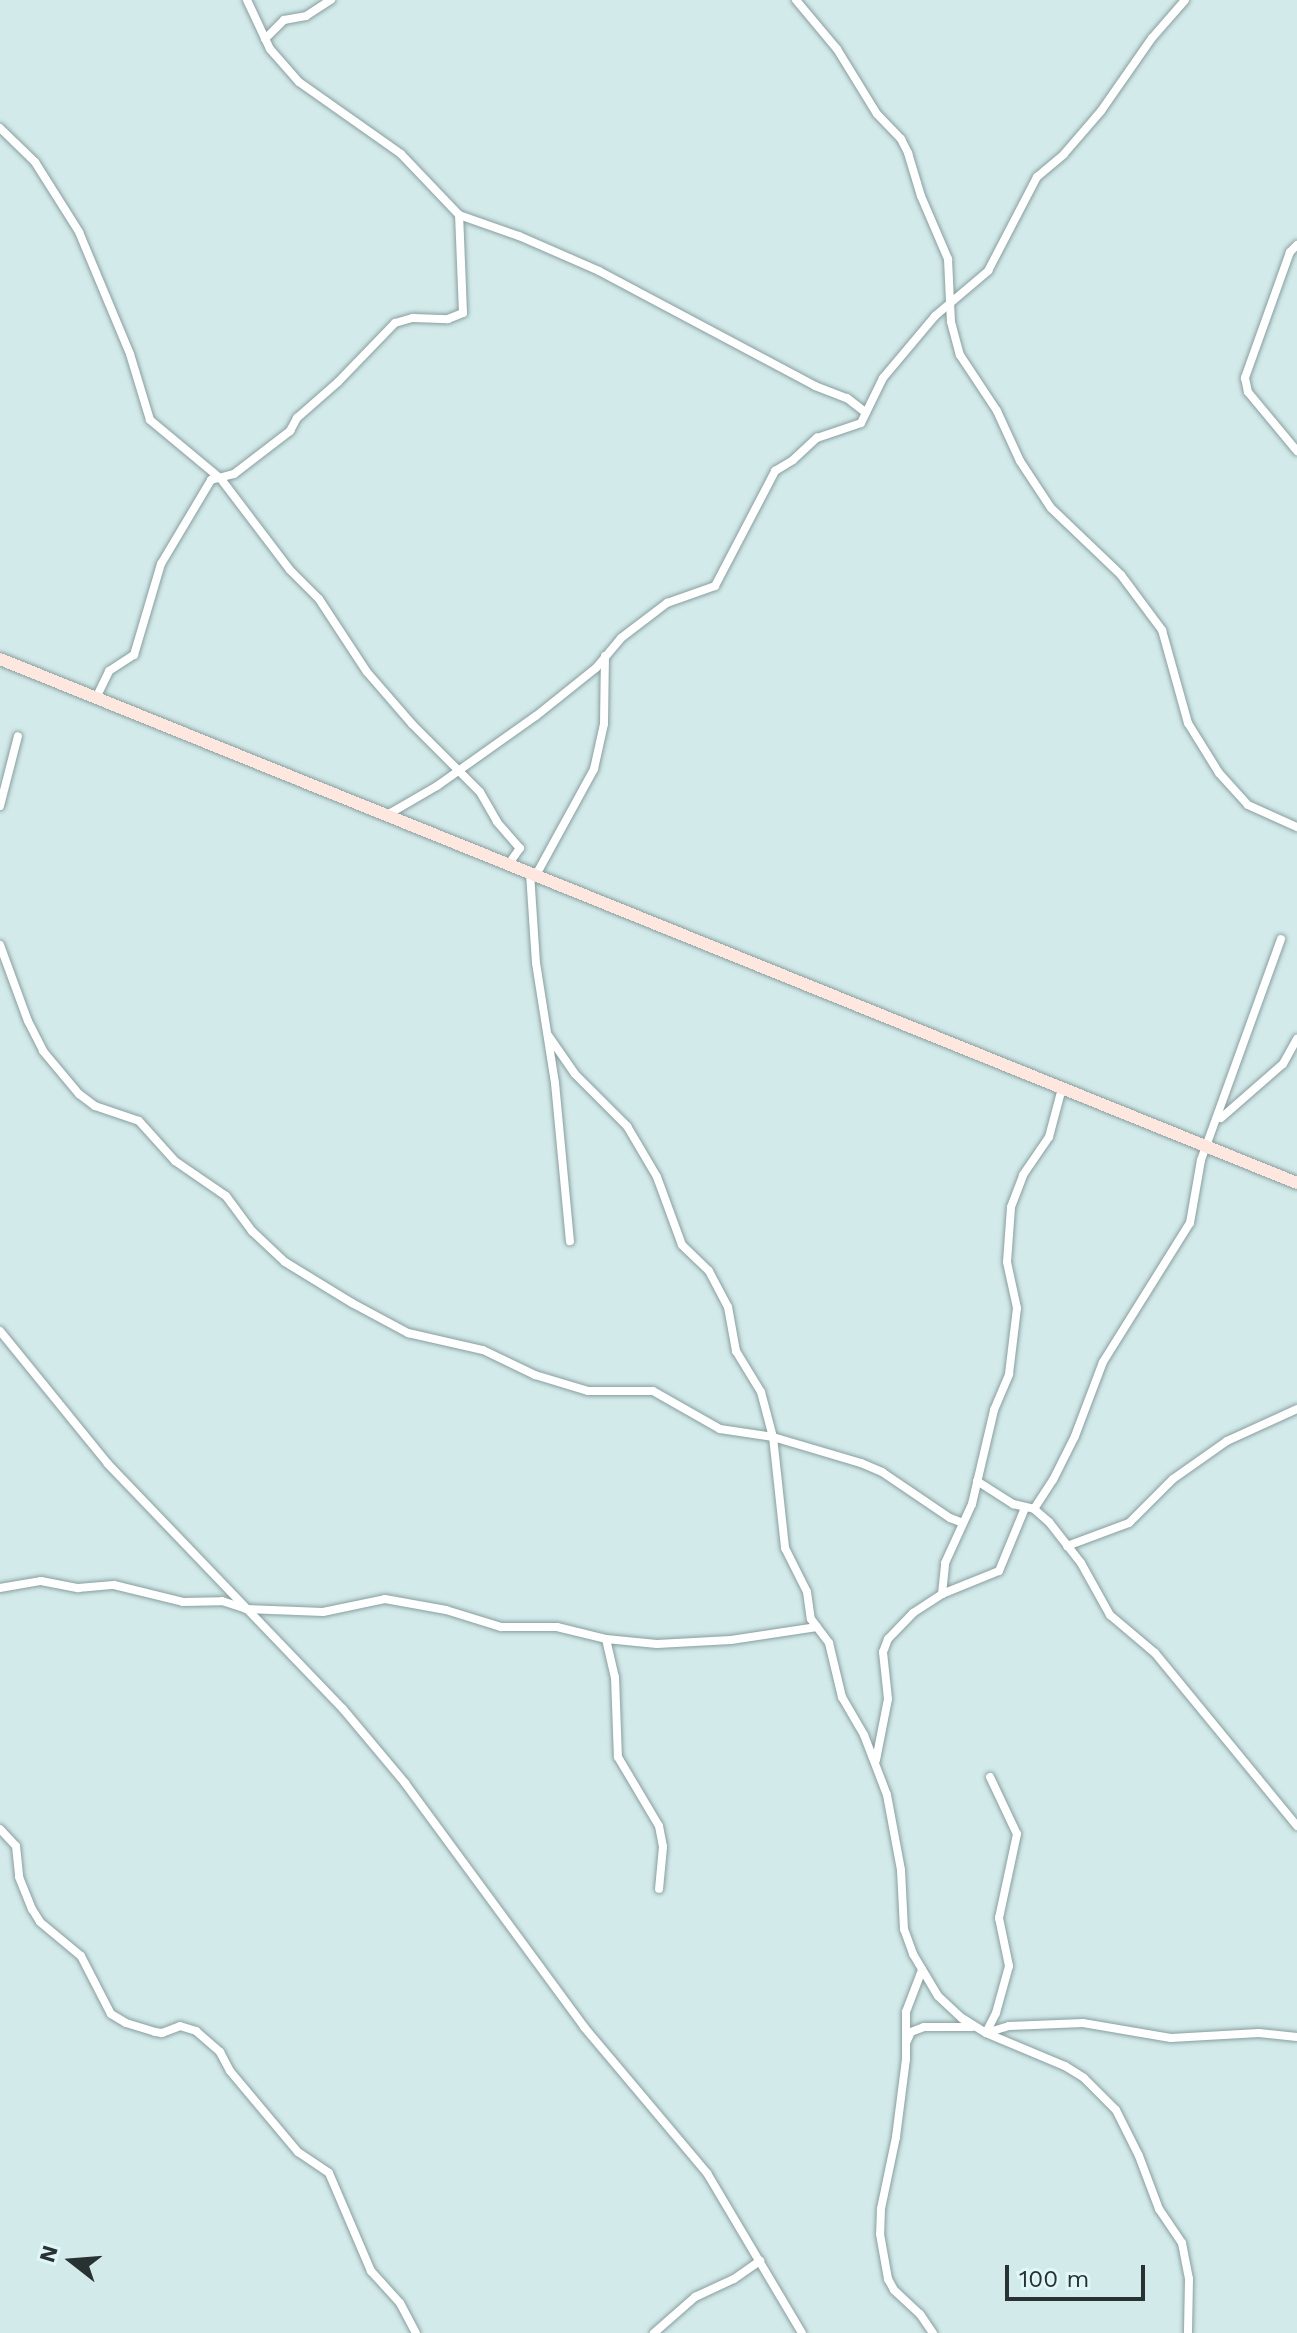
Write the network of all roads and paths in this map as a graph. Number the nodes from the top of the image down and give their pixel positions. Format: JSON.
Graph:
{"nodes":[{"id":1,"x":247,"y":0,"type":"edge"},
{"id":2,"x":331,"y":0,"type":"edge"},
{"id":3,"x":796,"y":0,"type":"edge"},
{"id":4,"x":1185,"y":0,"type":"edge"},
{"id":5,"x":265,"y":39,"type":"junction"},
{"id":6,"x":0,"y":128,"type":"edge"},
{"id":7,"x":459,"y":215,"type":"junction"},
{"id":8,"x":1297,"y":245,"type":"edge"},
{"id":9,"x":949,"y":303,"type":"junction"},
{"id":10,"x":866,"y":413,"type":"junction"},
{"id":11,"x":1297,"y":451,"type":"edge"},
{"id":12,"x":219,"y":478,"type":"junction"},
{"id":13,"x":605,"y":656,"type":"junction"},
{"id":14,"x":0,"y":659,"type":"edge"},
{"id":15,"x":96,"y":698,"type":"junction"},
{"id":16,"x":18,"y":736,"type":"dead end"},
{"id":17,"x":459,"y":770,"type":"junction"},
{"id":18,"x":0,"y":806,"type":"edge"},
{"id":19,"x":387,"y":815,"type":"junction"},
{"id":20,"x":1297,"y":827,"type":"edge"},
{"id":21,"x":509,"y":864,"type":"junction"},
{"id":22,"x":533,"y":874,"type":"junction"},
{"id":23,"x":1281,"y":939,"type":"dead end"},
{"id":24,"x":0,"y":945,"type":"edge"},
{"id":25,"x":548,"y":1035,"type":"junction"},
{"id":26,"x":1297,"y":1039,"type":"edge"},
{"id":27,"x":1062,"y":1088,"type":"junction"},
{"id":28,"x":1218,"y":1121,"type":"junction"},
{"id":29,"x":1190,"y":1140,"type":"junction"},
{"id":30,"x":1207,"y":1146,"type":"junction"},
{"id":31,"x":1201,"y":1160,"type":"junction"},
{"id":32,"x":1297,"y":1183,"type":"edge"},
{"id":33,"x":570,"y":1241,"type":"dead end"},
{"id":34,"x":0,"y":1331,"type":"edge"},
{"id":35,"x":1297,"y":1409,"type":"edge"},
{"id":36,"x":773,"y":1437,"type":"junction"},
{"id":37,"x":977,"y":1481,"type":"junction"},
{"id":38,"x":1029,"y":1509,"type":"junction"},
{"id":39,"x":963,"y":1523,"type":"junction"},
{"id":40,"x":1067,"y":1546,"type":"junction"},
{"id":41,"x":0,"y":1588,"type":"edge"},
{"id":42,"x":942,"y":1594,"type":"junction"},
{"id":43,"x":246,"y":1609,"type":"junction"},
{"id":44,"x":817,"y":1627,"type":"junction"},
{"id":45,"x":606,"y":1639,"type":"junction"},
{"id":46,"x":877,"y":1768,"type":"junction"},
{"id":47,"x":990,"y":1777,"type":"dead end"},
{"id":48,"x":1297,"y":1826,"type":"edge"},
{"id":49,"x":0,"y":1829,"type":"edge"},
{"id":50,"x":659,"y":1889,"type":"dead end"},
{"id":51,"x":922,"y":1970,"type":"junction"},
{"id":52,"x":976,"y":2028,"type":"junction"},
{"id":53,"x":986,"y":2033,"type":"junction"},
{"id":54,"x":1297,"y":2037,"type":"edge"},
{"id":55,"x":905,"y":2048,"type":"junction"},
{"id":56,"x":760,"y":2261,"type":"junction"},
{"id":57,"x":416,"y":2333,"type":"edge"},
{"id":58,"x":654,"y":2333,"type":"edge"},
{"id":59,"x":802,"y":2333,"type":"edge"},
{"id":60,"x":933,"y":2333,"type":"edge"},
{"id":61,"x":1188,"y":2333,"type":"edge"}],
"edges":[{"from":1,"to":5,"type":"street"},
{"from":2,"to":5,"type":"street"},
{"from":3,"to":9,"type":"street"},
{"from":4,"to":9,"type":"street"},
{"from":5,"to":7,"type":"street"},
{"from":6,"to":12,"type":"street"},
{"from":7,"to":10,"type":"street"},
{"from":7,"to":12,"type":"street"},
{"from":8,"to":11,"type":"street"},
{"from":9,"to":10,"type":"street"},
{"from":9,"to":20,"type":"street"},
{"from":10,"to":13,"type":"street"},
{"from":12,"to":15,"type":"street"},
{"from":12,"to":17,"type":"street"},
{"from":13,"to":17,"type":"street"},
{"from":13,"to":22,"type":"street"},
{"from":14,"to":15,"type":"street"},
{"from":15,"to":19,"type":"street"},
{"from":16,"to":18,"type":"street"},
{"from":17,"to":19,"type":"street"},
{"from":17,"to":21,"type":"street"},
{"from":19,"to":21,"type":"street"},
{"from":21,"to":22,"type":"street"},
{"from":22,"to":25,"type":"street"},
{"from":22,"to":27,"type":"street"},
{"from":23,"to":28,"type":"street"},
{"from":24,"to":36,"type":"street"},
{"from":25,"to":33,"type":"street"},
{"from":25,"to":36,"type":"street"},
{"from":26,"to":28,"type":"street"},
{"from":27,"to":29,"type":"street"},
{"from":27,"to":37,"type":"street"},
{"from":28,"to":30,"type":"street"},
{"from":29,"to":30,"type":"street"},
{"from":29,"to":31,"type":"street"},
{"from":30,"to":31,"type":"street"},
{"from":30,"to":32,"type":"street"},
{"from":31,"to":38,"type":"street"},
{"from":34,"to":43,"type":"street"},
{"from":35,"to":40,"type":"street"},
{"from":36,"to":39,"type":"street"},
{"from":36,"to":44,"type":"street"},
{"from":37,"to":38,"type":"street"},
{"from":37,"to":39,"type":"street"},
{"from":38,"to":40,"type":"street"},
{"from":38,"to":42,"type":"street"},
{"from":39,"to":42,"type":"street"},
{"from":40,"to":48,"type":"street"},
{"from":41,"to":43,"type":"street"},
{"from":42,"to":46,"type":"street"},
{"from":43,"to":45,"type":"street"},
{"from":43,"to":56,"type":"street"},
{"from":44,"to":45,"type":"street"},
{"from":44,"to":46,"type":"street"},
{"from":45,"to":50,"type":"street"},
{"from":46,"to":51,"type":"street"},
{"from":47,"to":53,"type":"street"},
{"from":49,"to":57,"type":"street"},
{"from":51,"to":52,"type":"street"},
{"from":51,"to":55,"type":"street"},
{"from":52,"to":53,"type":"street"},
{"from":52,"to":55,"type":"street"},
{"from":53,"to":54,"type":"street"},
{"from":53,"to":61,"type":"street"},
{"from":55,"to":60,"type":"street"},
{"from":56,"to":58,"type":"street"},
{"from":56,"to":59,"type":"street"}]}
